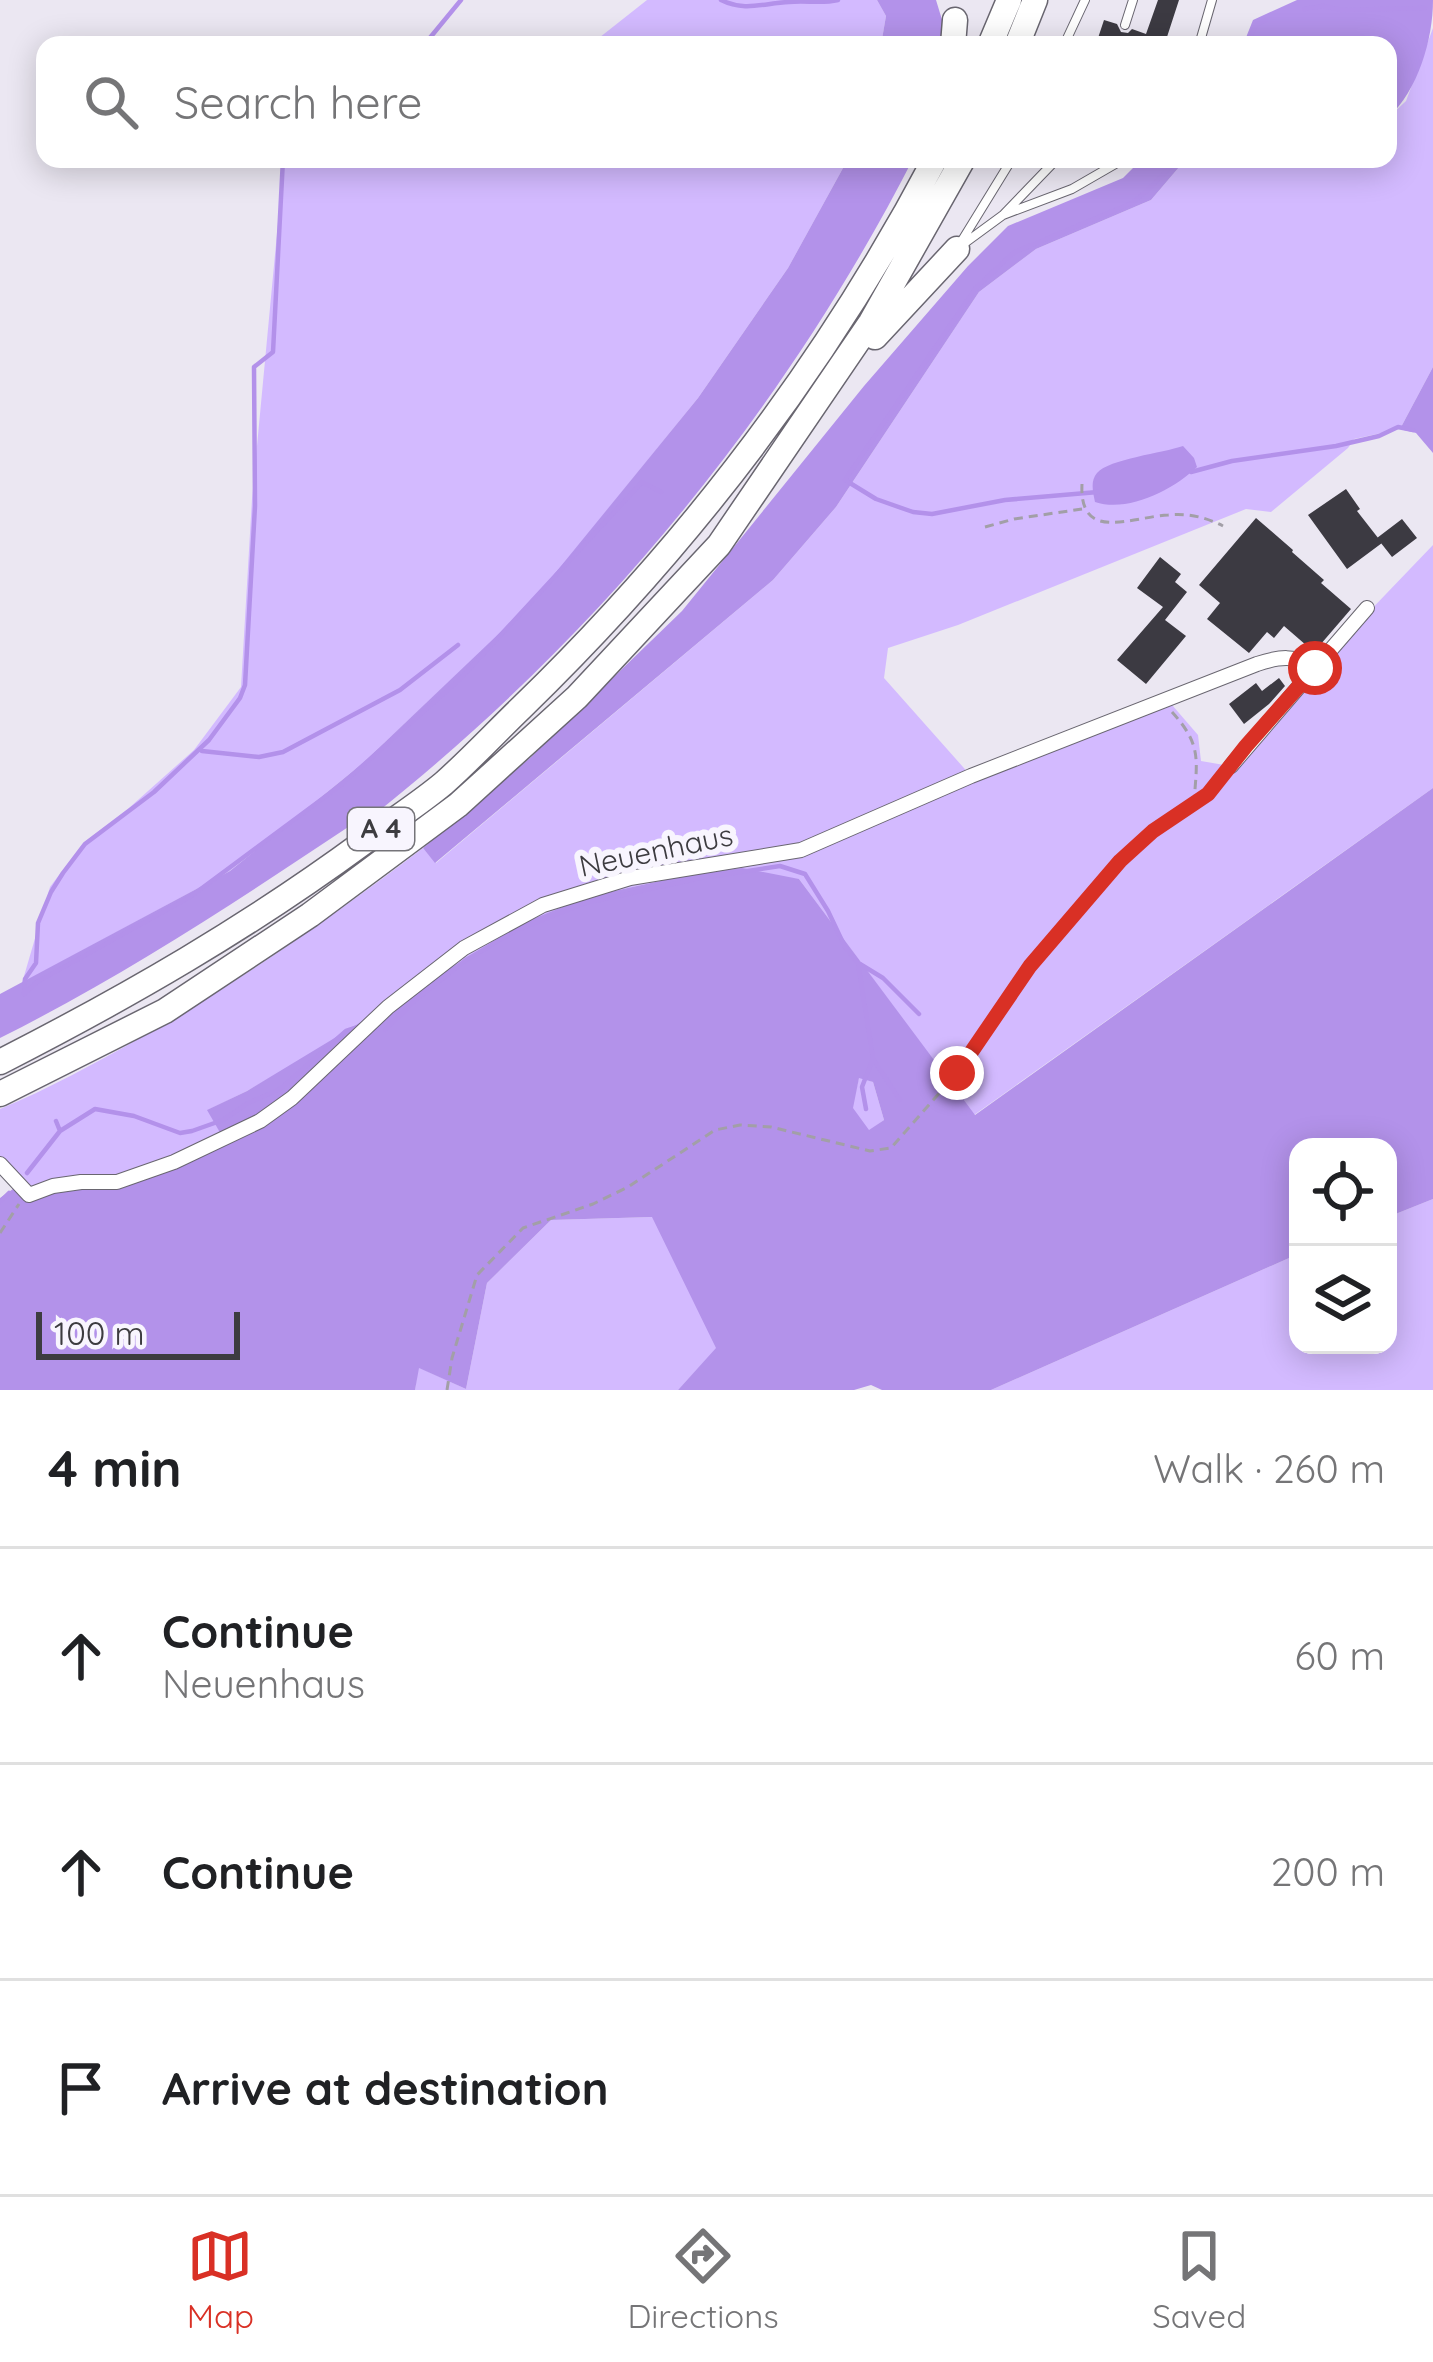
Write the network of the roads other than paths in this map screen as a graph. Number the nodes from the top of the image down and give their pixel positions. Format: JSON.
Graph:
{"nodes":[{"id":1,"x":1009,"y":0,"type":"edge"},
{"id":2,"x":1035,"y":0,"type":"edge"},
{"id":3,"x":1085,"y":0,"type":"edge"},
{"id":4,"x":1133,"y":0,"type":"edge"},
{"id":5,"x":1212,"y":0,"type":"edge"},
{"id":6,"x":1125,"y":26,"type":"dead end"},
{"id":7,"x":994,"y":36,"type":"edge"},
{"id":8,"x":1021,"y":36,"type":"edge"},
{"id":9,"x":1068,"y":36,"type":"edge"},
{"id":10,"x":1201,"y":36,"type":"edge"},
{"id":11,"x":930,"y":168,"type":"edge"},
{"id":12,"x":958,"y":168,"type":"edge"},
{"id":13,"x":1006,"y":168,"type":"edge"},
{"id":14,"x":1048,"y":168,"type":"edge"},
{"id":15,"x":1108,"y":168,"type":"edge"},
{"id":16,"x":1003,"y":215,"type":"junction"},
{"id":17,"x":957,"y":249,"type":"junction"},
{"id":18,"x":832,"y":382,"type":"junction"},
{"id":19,"x":1367,"y":608,"type":"dead end"},
{"id":20,"x":1315,"y":668,"type":"junction"},
{"id":21,"x":1231,"y":766,"type":"road end"},
{"id":22,"x":0,"y":1062,"type":"edge"},
{"id":23,"x":0,"y":1094,"type":"edge"},
{"id":24,"x":0,"y":1164,"type":"edge"}],
"edges":[{"from":1,"to":7,"type":"highway"},
{"from":2,"to":8,"type":"highway"},
{"from":3,"to":9,"type":"lane"},
{"from":4,"to":6,"type":"lane"},
{"from":5,"to":10,"type":"lane"},
{"from":11,"to":22,"type":"highway","number":"A 4"},
{"from":12,"to":18,"type":"highway","number":"A 4"},
{"from":13,"to":17,"type":"lane"},
{"from":14,"to":16,"type":"lane"},
{"from":15,"to":16,"type":"lane"},
{"from":16,"to":17,"type":"lane"},
{"from":17,"to":18,"type":"highway"},
{"from":18,"to":23,"type":"highway","number":"A 4"},
{"from":19,"to":20,"type":"street"},
{"from":20,"to":21,"type":"street"},
{"from":20,"to":24,"type":"street","name":"Neuenhaus"}]}
